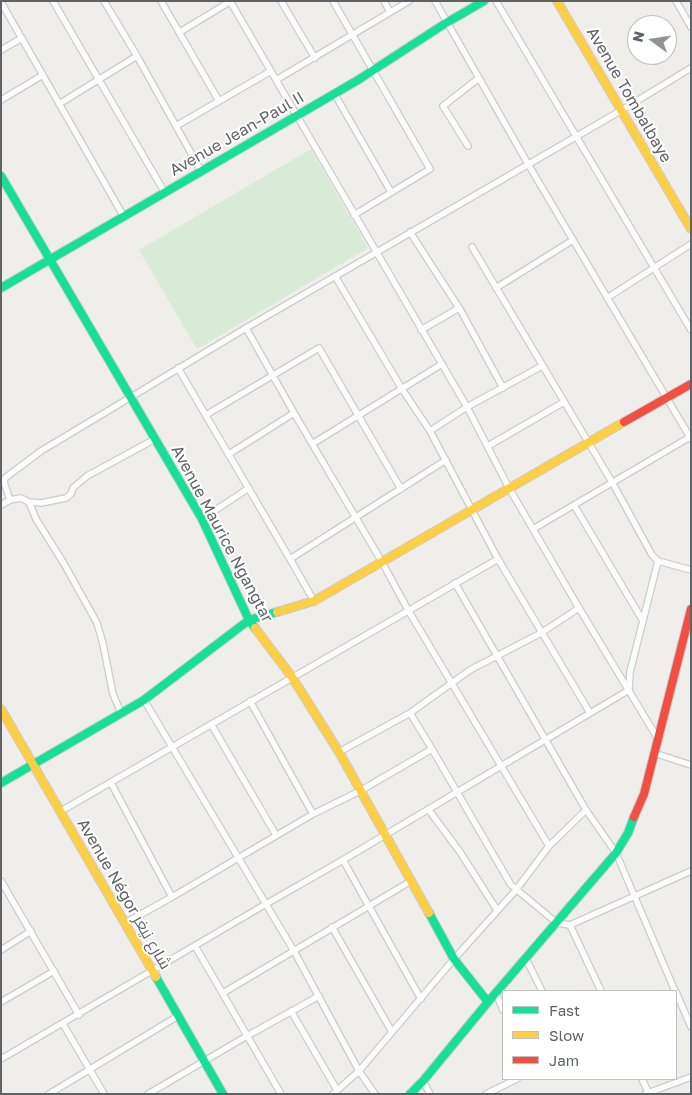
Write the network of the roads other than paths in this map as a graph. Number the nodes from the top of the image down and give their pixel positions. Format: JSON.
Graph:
{"nodes":[{"id":1,"x":53,"y":1,"type":"edge"},
{"id":2,"x":104,"y":1,"type":"edge"},
{"id":3,"x":162,"y":1,"type":"edge"},
{"id":4,"x":231,"y":1,"type":"edge"},
{"id":5,"x":281,"y":1,"type":"edge"},
{"id":6,"x":333,"y":1,"type":"edge"},
{"id":7,"x":384,"y":1,"type":"edge"},
{"id":8,"x":409,"y":1,"type":"edge"},
{"id":9,"x":435,"y":1,"type":"edge"},
{"id":10,"x":484,"y":1,"type":"edge"},
{"id":11,"x":496,"y":1,"type":"edge"},
{"id":12,"x":558,"y":1,"type":"edge"},
{"id":13,"x":676,"y":1,"type":"edge"},
{"id":14,"x":1,"y":2,"type":"edge"},
{"id":15,"x":390,"y":12,"type":"junction"},
{"id":16,"x":446,"y":23,"type":"junction"},
{"id":17,"x":691,"y":27,"type":"edge"},
{"id":18,"x":180,"y":32,"type":"junction"},
{"id":19,"x":352,"y":35,"type":"junction"},
{"id":20,"x":22,"y":38,"type":"junction"},
{"id":21,"x":1,"y":50,"type":"edge"},
{"id":22,"x":137,"y":56,"type":"junction"},
{"id":23,"x":315,"y":58,"type":"junction"},
{"id":24,"x":691,"y":68,"type":"edge"},
{"id":25,"x":271,"y":71,"type":"junction"},
{"id":26,"x":373,"y":71,"type":"junction"},
{"id":27,"x":43,"y":75,"type":"junction"},
{"id":28,"x":478,"y":78,"type":"junction"},
{"id":29,"x":98,"y":79,"type":"junction"},
{"id":30,"x":276,"y":80,"type":"junction"},
{"id":31,"x":334,"y":93,"type":"junction"},
{"id":32,"x":1,"y":100,"type":"edge"},
{"id":33,"x":219,"y":101,"type":"junction"},
{"id":34,"x":60,"y":104,"type":"junction"},
{"id":35,"x":622,"y":110,"type":"junction"},
{"id":36,"x":297,"y":115,"type":"junction"},
{"id":37,"x":176,"y":126,"type":"junction"},
{"id":38,"x":576,"y":136,"type":"junction"},
{"id":39,"x":468,"y":146,"type":"dead end"},
{"id":40,"x":528,"y":164,"type":"junction"},
{"id":41,"x":201,"y":171,"type":"junction"},
{"id":42,"x":1,"y":176,"type":"edge"},
{"id":43,"x":392,"y":192,"type":"junction"},
{"id":44,"x":164,"y":193,"type":"junction"},
{"id":45,"x":354,"y":215,"type":"junction"},
{"id":46,"x":124,"y":217,"type":"junction"},
{"id":47,"x":691,"y":229,"type":"edge"},
{"id":48,"x":410,"y":232,"type":"junction"},
{"id":49,"x":573,"y":240,"type":"junction"},
{"id":50,"x":691,"y":244,"type":"edge"},
{"id":51,"x":472,"y":247,"type":"dead end"},
{"id":52,"x":376,"y":252,"type":"junction"},
{"id":53,"x":51,"y":260,"type":"junction"},
{"id":54,"x":653,"y":267,"type":"junction"},
{"id":55,"x":335,"y":276,"type":"junction"},
{"id":56,"x":1,"y":288,"type":"edge"},
{"id":57,"x":496,"y":288,"type":"junction"},
{"id":58,"x":607,"y":298,"type":"junction"},
{"id":59,"x":459,"y":308,"type":"junction"},
{"id":60,"x":246,"y":328,"type":"junction"},
{"id":61,"x":421,"y":330,"type":"junction"},
{"id":62,"x":691,"y":330,"type":"edge"},
{"id":63,"x":442,"y":364,"type":"junction"},
{"id":64,"x":542,"y":366,"type":"junction"},
{"id":65,"x":178,"y":368,"type":"junction"},
{"id":66,"x":273,"y":375,"type":"junction"},
{"id":67,"x":691,"y":384,"type":"edge"},
{"id":68,"x":502,"y":388,"type":"junction"},
{"id":69,"x":402,"y":389,"type":"junction"},
{"id":70,"x":130,"y":397,"type":"junction"},
{"id":71,"x":666,"y":397,"type":"junction"},
{"id":72,"x":564,"y":402,"type":"junction"},
{"id":73,"x":467,"y":407,"type":"junction"},
{"id":74,"x":294,"y":413,"type":"junction"},
{"id":75,"x":206,"y":415,"type":"junction"},
{"id":76,"x":358,"y":415,"type":"junction"},
{"id":77,"x":430,"y":431,"type":"junction"},
{"id":78,"x":690,"y":438,"type":"edge"},
{"id":79,"x":155,"y":440,"type":"junction"},
{"id":80,"x":588,"y":442,"type":"junction"},
{"id":81,"x":312,"y":444,"type":"junction"},
{"id":82,"x":488,"y":446,"type":"junction"},
{"id":83,"x":228,"y":454,"type":"junction"},
{"id":84,"x":446,"y":460,"type":"junction"},
{"id":85,"x":3,"y":477,"type":"edge"},
{"id":86,"x":612,"y":482,"type":"junction"},
{"id":87,"x":249,"y":488,"type":"junction"},
{"id":88,"x":510,"y":488,"type":"junction"},
{"id":89,"x":401,"y":489,"type":"junction"},
{"id":90,"x":10,"y":500,"type":"junction"},
{"id":91,"x":29,"y":502,"type":"junction"},
{"id":92,"x":1,"y":505,"type":"edge"},
{"id":93,"x":574,"y":505,"type":"junction"},
{"id":94,"x":472,"y":509,"type":"junction"},
{"id":95,"x":357,"y":517,"type":"junction"},
{"id":96,"x":202,"y":519,"type":"junction"},
{"id":97,"x":533,"y":529,"type":"junction"},
{"id":98,"x":498,"y":558,"type":"junction"},
{"id":99,"x":290,"y":559,"type":"junction"},
{"id":100,"x":658,"y":561,"type":"junction"},
{"id":101,"x":382,"y":562,"type":"junction"},
{"id":102,"x":691,"y":570,"type":"edge"},
{"id":103,"x":455,"y":583,"type":"junction"},
{"id":104,"x":314,"y":601,"type":"junction"},
{"id":105,"x":579,"y":608,"type":"junction"},
{"id":106,"x":408,"y":610,"type":"junction"},
{"id":107,"x":690,"y":612,"type":"edge"},
{"id":108,"x":249,"y":620,"type":"junction"},
{"id":109,"x":643,"y":621,"type":"junction"},
{"id":110,"x":541,"y":632,"type":"junction"},
{"id":111,"x":496,"y":656,"type":"junction"},
{"id":112,"x":292,"y":677,"type":"junction"},
{"id":113,"x":452,"y":683,"type":"junction"},
{"id":114,"x":629,"y":690,"type":"junction"},
{"id":115,"x":144,"y":700,"type":"junction"},
{"id":116,"x":250,"y":701,"type":"junction"},
{"id":117,"x":1,"y":709,"type":"edge"},
{"id":118,"x":121,"y":713,"type":"junction"},
{"id":119,"x":590,"y":713,"type":"junction"},
{"id":120,"x":410,"y":714,"type":"junction"},
{"id":121,"x":4,"y":718,"type":"edge"},
{"id":122,"x":211,"y":724,"type":"junction"},
{"id":123,"x":545,"y":739,"type":"junction"},
{"id":124,"x":658,"y":739,"type":"junction"},
{"id":125,"x":171,"y":747,"type":"junction"},
{"id":126,"x":432,"y":749,"type":"junction"},
{"id":127,"x":339,"y":752,"type":"junction"},
{"id":128,"x":654,"y":753,"type":"junction"},
{"id":129,"x":34,"y":764,"type":"junction"},
{"id":130,"x":502,"y":764,"type":"junction"},
{"id":131,"x":691,"y":765,"type":"edge"},
{"id":132,"x":1,"y":783,"type":"edge"},
{"id":133,"x":111,"y":784,"type":"junction"},
{"id":134,"x":360,"y":791,"type":"junction"},
{"id":135,"x":457,"y":792,"type":"junction"},
{"id":136,"x":428,"y":809,"type":"junction"},
{"id":137,"x":586,"y":810,"type":"junction"},
{"id":138,"x":61,"y":811,"type":"junction"},
{"id":139,"x":313,"y":814,"type":"junction"},
{"id":140,"x":276,"y":835,"type":"junction"},
{"id":141,"x":385,"y":836,"type":"junction"},
{"id":142,"x":549,"y":846,"type":"junction"},
{"id":143,"x":616,"y":853,"type":"junction"},
{"id":144,"x":238,"y":857,"type":"junction"},
{"id":145,"x":343,"y":860,"type":"junction"},
{"id":146,"x":691,"y":871,"type":"edge"},
{"id":147,"x":1,"y":881,"type":"edge"},
{"id":148,"x":410,"y":881,"type":"junction"},
{"id":149,"x":4,"y":890,"type":"edge"},
{"id":150,"x":516,"y":890,"type":"junction"},
{"id":151,"x":634,"y":896,"type":"junction"},
{"id":152,"x":172,"y":897,"type":"junction"},
{"id":153,"x":266,"y":904,"type":"junction"},
{"id":154,"x":368,"y":906,"type":"junction"},
{"id":155,"x":497,"y":910,"type":"junction"},
{"id":156,"x":125,"y":923,"type":"junction"},
{"id":157,"x":557,"y":923,"type":"junction"},
{"id":158,"x":570,"y":925,"type":"junction"},
{"id":159,"x":332,"y":927,"type":"junction"},
{"id":160,"x":31,"y":931,"type":"junction"},
{"id":161,"x":195,"y":946,"type":"junction"},
{"id":162,"x":1,"y":950,"type":"edge"},
{"id":163,"x":294,"y":950,"type":"junction"},
{"id":164,"x":454,"y":959,"type":"junction"},
{"id":165,"x":526,"y":959,"type":"junction"},
{"id":166,"x":54,"y":971,"type":"junction"},
{"id":167,"x":152,"y":971,"type":"junction"},
{"id":168,"x":542,"y":990,"type":"edge"},
{"id":169,"x":601,"y":990,"type":"edge"},
{"id":170,"x":675,"y":990,"type":"edge"},
{"id":171,"x":223,"y":993,"type":"junction"},
{"id":172,"x":496,"y":993,"type":"junction"},
{"id":173,"x":677,"y":994,"type":"edge"},
{"id":174,"x":319,"y":996,"type":"junction"},
{"id":175,"x":421,"y":999,"type":"junction"},
{"id":176,"x":1,"y":1002,"type":"edge"},
{"id":177,"x":488,"y":1002,"type":"junction"},
{"id":178,"x":502,"y":1008,"type":"edge"},
{"id":179,"x":291,"y":1011,"type":"junction"},
{"id":180,"x":79,"y":1015,"type":"junction"},
{"id":181,"x":178,"y":1016,"type":"junction"},
{"id":182,"x":63,"y":1024,"type":"junction"},
{"id":183,"x":691,"y":1027,"type":"edge"},
{"id":184,"x":392,"y":1032,"type":"junction"},
{"id":185,"x":247,"y":1036,"type":"junction"},
{"id":186,"x":1,"y":1059,"type":"edge"},
{"id":187,"x":204,"y":1060,"type":"junction"},
{"id":188,"x":91,"y":1069,"type":"junction"},
{"id":189,"x":359,"y":1071,"type":"junction"},
{"id":190,"x":691,"y":1077,"type":"edge"},
{"id":191,"x":515,"y":1080,"type":"edge"},
{"id":192,"x":642,"y":1080,"type":"edge"},
{"id":193,"x":423,"y":1081,"type":"junction"},
{"id":194,"x":158,"y":1091,"type":"edge"},
{"id":195,"x":335,"y":1092,"type":"edge"},
{"id":196,"x":648,"y":1093,"type":"edge"},
{"id":197,"x":49,"y":1094,"type":"edge"},
{"id":198,"x":104,"y":1094,"type":"edge"},
{"id":199,"x":148,"y":1094,"type":"edge"},
{"id":200,"x":223,"y":1094,"type":"edge"},
{"id":201,"x":281,"y":1094,"type":"edge"},
{"id":202,"x":375,"y":1094,"type":"edge"},
{"id":203,"x":410,"y":1094,"type":"edge"},
{"id":204,"x":430,"y":1094,"type":"edge"},
{"id":205,"x":486,"y":1094,"type":"edge"}],
"edges":[{"from":1,"to":29,"type":"street"},
{"from":2,"to":22,"type":"street"},
{"from":3,"to":18,"type":"street"},
{"from":4,"to":18,"type":"street"},
{"from":4,"to":25,"type":"street"},
{"from":5,"to":23,"type":"street"},
{"from":6,"to":19,"type":"street"},
{"from":7,"to":15,"type":"street"},
{"from":8,"to":15,"type":"street"},
{"from":9,"to":16,"type":"street"},
{"from":10,"to":16,"type":"street","name":"Avenue Jean-Paul II"},
{"from":11,"to":38,"type":"street"},
{"from":12,"to":35,"type":"street","name":"Avenue Tombalbaye"},
{"from":13,"to":17,"type":"street"},
{"from":14,"to":20,"type":"street"},
{"from":15,"to":19,"type":"street"},
{"from":16,"to":26,"type":"street","name":"Avenue Jean-Paul II"},
{"from":16,"to":28,"type":"street"},
{"from":18,"to":33,"type":"street"},
{"from":19,"to":23,"type":"street"},
{"from":19,"to":26,"type":"street"},
{"from":20,"to":21,"type":"street"},
{"from":20,"to":27,"type":"street"},
{"from":22,"to":29,"type":"street"},
{"from":22,"to":37,"type":"street"},
{"from":23,"to":30,"type":"street"},
{"from":24,"to":35,"type":"street"},
{"from":25,"to":30,"type":"street"},
{"from":25,"to":33,"type":"street"},
{"from":26,"to":31,"type":"street","name":"Avenue Jean-Paul II"},
{"from":26,"to":43,"type":"street"},
{"from":27,"to":32,"type":"street"},
{"from":27,"to":34,"type":"street"},
{"from":28,"to":39,"type":"street"},
{"from":28,"to":40,"type":"street"},
{"from":29,"to":34,"type":"street"},
{"from":29,"to":44,"type":"street"},
{"from":30,"to":36,"type":"street"},
{"from":31,"to":36,"type":"street","name":"Avenue Jean-Paul II"},
{"from":31,"to":43,"type":"street"},
{"from":33,"to":37,"type":"street"},
{"from":34,"to":46,"type":"street"},
{"from":35,"to":38,"type":"street"},
{"from":35,"to":47,"type":"street","name":"Avenue Tombalbaye"},
{"from":36,"to":41,"type":"street","name":"Avenue Jean-Paul II"},
{"from":36,"to":45,"type":"street"},
{"from":37,"to":41,"type":"street"},
{"from":38,"to":40,"type":"street"},
{"from":38,"to":54,"type":"street"},
{"from":40,"to":48,"type":"street"},
{"from":40,"to":49,"type":"street"},
{"from":41,"to":44,"type":"street","name":"Avenue Jean-Paul II"},
{"from":42,"to":53,"type":"street","name":"Avenue Maurice Ngangtar"},
{"from":43,"to":45,"type":"street"},
{"from":44,"to":46,"type":"street","name":"Avenue Jean-Paul II"},
{"from":45,"to":52,"type":"street"},
{"from":46,"to":53,"type":"street","name":"Avenue Jean-Paul II"},
{"from":48,"to":52,"type":"street"},
{"from":48,"to":59,"type":"street"},
{"from":49,"to":57,"type":"street"},
{"from":49,"to":58,"type":"street"},
{"from":50,"to":54,"type":"street"},
{"from":51,"to":57,"type":"street"},
{"from":52,"to":55,"type":"street"},
{"from":52,"to":61,"type":"street"},
{"from":53,"to":56,"type":"street","name":"Avenue Jean-Paul II"},
{"from":53,"to":70,"type":"street","name":"Avenue Maurice Ngangtar"},
{"from":54,"to":58,"type":"street"},
{"from":54,"to":62,"type":"street"},
{"from":55,"to":60,"type":"street"},
{"from":55,"to":69,"type":"street"},
{"from":57,"to":64,"type":"street"},
{"from":58,"to":71,"type":"street"},
{"from":59,"to":61,"type":"street"},
{"from":59,"to":68,"type":"street"},
{"from":60,"to":65,"type":"street"},
{"from":60,"to":66,"type":"street"},
{"from":61,"to":63,"type":"street"},
{"from":63,"to":69,"type":"street"},
{"from":63,"to":73,"type":"street"},
{"from":64,"to":68,"type":"street"},
{"from":64,"to":72,"type":"street"},
{"from":65,"to":70,"type":"street"},
{"from":65,"to":75,"type":"street"},
{"from":66,"to":74,"type":"street"},
{"from":66,"to":75,"type":"street"},
{"from":66,"to":76,"type":"street"},
{"from":67,"to":71,"type":"street"},
{"from":68,"to":73,"type":"street"},
{"from":69,"to":76,"type":"street"},
{"from":69,"to":77,"type":"street"},
{"from":70,"to":79,"type":"street","name":"Avenue Maurice Ngangtar"},
{"from":70,"to":85,"type":"street"},
{"from":71,"to":78,"type":"street"},
{"from":71,"to":80,"type":"street"},
{"from":72,"to":80,"type":"street"},
{"from":72,"to":82,"type":"street"},
{"from":73,"to":77,"type":"street"},
{"from":73,"to":82,"type":"street"},
{"from":74,"to":81,"type":"street"},
{"from":74,"to":83,"type":"street"},
{"from":75,"to":83,"type":"street"},
{"from":76,"to":81,"type":"street"},
{"from":76,"to":89,"type":"street"},
{"from":77,"to":84,"type":"street"},
{"from":78,"to":86,"type":"street"},
{"from":79,"to":91,"type":"street"},
{"from":79,"to":96,"type":"street","name":"Avenue Maurice Ngangtar"},
{"from":80,"to":86,"type":"street"},
{"from":80,"to":88,"type":"street"},
{"from":81,"to":95,"type":"street"},
{"from":82,"to":88,"type":"street"},
{"from":83,"to":87,"type":"street"},
{"from":84,"to":89,"type":"street"},
{"from":84,"to":94,"type":"street"},
{"from":85,"to":90,"type":"street"},
{"from":86,"to":93,"type":"street"},
{"from":86,"to":100,"type":"street"},
{"from":87,"to":96,"type":"street"},
{"from":87,"to":99,"type":"street"},
{"from":88,"to":94,"type":"street"},
{"from":88,"to":97,"type":"street"},
{"from":89,"to":95,"type":"street"},
{"from":90,"to":91,"type":"street"},
{"from":90,"to":92,"type":"street"},
{"from":91,"to":118,"type":"street"},
{"from":93,"to":97,"type":"street"},
{"from":93,"to":109,"type":"street"},
{"from":94,"to":98,"type":"street"},
{"from":94,"to":101,"type":"street"},
{"from":95,"to":99,"type":"street"},
{"from":95,"to":101,"type":"street"},
{"from":96,"to":108,"type":"street","name":"Avenue Maurice Ngangtar"},
{"from":97,"to":105,"type":"street"},
{"from":98,"to":103,"type":"street"},
{"from":98,"to":110,"type":"street"},
{"from":99,"to":104,"type":"street"},
{"from":100,"to":102,"type":"street"},
{"from":100,"to":109,"type":"street"},
{"from":101,"to":104,"type":"street"},
{"from":101,"to":106,"type":"street"},
{"from":103,"to":106,"type":"street"},
{"from":103,"to":111,"type":"street"},
{"from":104,"to":108,"type":"street"},
{"from":105,"to":110,"type":"street"},
{"from":105,"to":114,"type":"street"},
{"from":106,"to":112,"type":"street"},
{"from":106,"to":113,"type":"street"},
{"from":107,"to":124,"type":"street"},
{"from":108,"to":112,"type":"street","name":"Avenue Maurice Ngangtar"},
{"from":108,"to":115,"type":"street"},
{"from":109,"to":114,"type":"street"},
{"from":110,"to":111,"type":"street"},
{"from":110,"to":119,"type":"street"},
{"from":111,"to":113,"type":"street"},
{"from":111,"to":123,"type":"street"},
{"from":112,"to":116,"type":"street"},
{"from":112,"to":127,"type":"street","name":"Avenue Maurice Ngangtar"},
{"from":113,"to":120,"type":"street"},
{"from":113,"to":130,"type":"street"},
{"from":114,"to":119,"type":"street"},
{"from":114,"to":124,"type":"street"},
{"from":115,"to":118,"type":"street"},
{"from":115,"to":125,"type":"street"},
{"from":116,"to":122,"type":"street"},
{"from":116,"to":139,"type":"street"},
{"from":117,"to":121,"type":"street","name":"Avenue Négor شارع نيغر"},
{"from":118,"to":129,"type":"street"},
{"from":119,"to":123,"type":"street"},
{"from":120,"to":126,"type":"street"},
{"from":120,"to":127,"type":"street"},
{"from":121,"to":129,"type":"street","name":"Avenue Négor شارع نيغر"},
{"from":122,"to":125,"type":"street"},
{"from":122,"to":140,"type":"street"},
{"from":123,"to":130,"type":"street"},
{"from":123,"to":137,"type":"street"},
{"from":124,"to":128,"type":"street"},
{"from":125,"to":133,"type":"street"},
{"from":125,"to":144,"type":"street"},
{"from":126,"to":134,"type":"street"},
{"from":126,"to":135,"type":"street"},
{"from":127,"to":134,"type":"street","name":"Avenue Maurice Ngangtar"},
{"from":128,"to":131,"type":"street"},
{"from":128,"to":143,"type":"street"},
{"from":129,"to":132,"type":"street"},
{"from":129,"to":138,"type":"street","name":"Avenue Négor شارع نيغر"},
{"from":130,"to":135,"type":"street"},
{"from":130,"to":142,"type":"street"},
{"from":133,"to":138,"type":"street"},
{"from":133,"to":152,"type":"street"},
{"from":134,"to":139,"type":"street"},
{"from":134,"to":141,"type":"street","name":"Avenue Maurice Ngangtar"},
{"from":135,"to":136,"type":"street"},
{"from":135,"to":150,"type":"street"},
{"from":136,"to":141,"type":"street"},
{"from":136,"to":155,"type":"street"},
{"from":137,"to":142,"type":"street"},
{"from":137,"to":143,"type":"street"},
{"from":138,"to":156,"type":"street","name":"Avenue Négor شارع نيغر"},
{"from":139,"to":140,"type":"street"},
{"from":140,"to":144,"type":"street"},
{"from":141,"to":145,"type":"street"},
{"from":141,"to":148,"type":"street","name":"Avenue Maurice Ngangtar"},
{"from":142,"to":150,"type":"street"},
{"from":143,"to":151,"type":"street"},
{"from":143,"to":157,"type":"street"},
{"from":144,"to":152,"type":"street"},
{"from":144,"to":153,"type":"street"},
{"from":145,"to":153,"type":"street"},
{"from":145,"to":154,"type":"street"},
{"from":146,"to":151,"type":"street"},
{"from":147,"to":149,"type":"street"},
{"from":148,"to":154,"type":"street"},
{"from":148,"to":164,"type":"street","name":"Avenue Maurice Ngangtar"},
{"from":149,"to":160,"type":"street"},
{"from":150,"to":155,"type":"street"},
{"from":150,"to":157,"type":"street"},
{"from":151,"to":158,"type":"street"},
{"from":151,"to":170,"type":"street"},
{"from":152,"to":156,"type":"street"},
{"from":153,"to":161,"type":"street"},
{"from":153,"to":163,"type":"street"},
{"from":154,"to":159,"type":"street"},
{"from":154,"to":175,"type":"street"},
{"from":155,"to":164,"type":"street"},
{"from":156,"to":167,"type":"street","name":"Avenue Négor شارع نيغر"},
{"from":157,"to":158,"type":"street"},
{"from":157,"to":165,"type":"street"},
{"from":158,"to":169,"type":"street"},
{"from":159,"to":163,"type":"street"},
{"from":159,"to":184,"type":"street"},
{"from":160,"to":162,"type":"street"},
{"from":160,"to":166,"type":"street"},
{"from":161,"to":167,"type":"street"},
{"from":161,"to":171,"type":"street"},
{"from":163,"to":171,"type":"street"},
{"from":163,"to":174,"type":"street"},
{"from":164,"to":175,"type":"street"},
{"from":164,"to":177,"type":"street","name":"Avenue Maurice Ngangtar"},
{"from":165,"to":168,"type":"street"},
{"from":165,"to":172,"type":"street"},
{"from":166,"to":176,"type":"street"},
{"from":166,"to":180,"type":"street"},
{"from":167,"to":180,"type":"street"},
{"from":167,"to":181,"type":"street","name":"Avenue Négor شارع نيغر"},
{"from":171,"to":185,"type":"street"},
{"from":172,"to":177,"type":"street"},
{"from":172,"to":178,"type":"street"},
{"from":173,"to":183,"type":"street"},
{"from":174,"to":179,"type":"street"},
{"from":174,"to":189,"type":"street"},
{"from":175,"to":184,"type":"street"},
{"from":177,"to":193,"type":"street"},
{"from":179,"to":185,"type":"street"},
{"from":179,"to":195,"type":"street"},
{"from":180,"to":182,"type":"street"},
{"from":181,"to":187,"type":"street","name":"Avenue Négor شارع نيغر"},
{"from":181,"to":188,"type":"street"},
{"from":182,"to":186,"type":"street"},
{"from":182,"to":188,"type":"street"},
{"from":184,"to":189,"type":"street"},
{"from":185,"to":187,"type":"street"},
{"from":185,"to":201,"type":"street"},
{"from":187,"to":194,"type":"street"},
{"from":187,"to":200,"type":"street","name":"Avenue Négor شارع نيغر"},
{"from":188,"to":197,"type":"street"},
{"from":188,"to":198,"type":"street"},
{"from":189,"to":195,"type":"street"},
{"from":189,"to":202,"type":"street"},
{"from":190,"to":196,"type":"street"},
{"from":191,"to":205,"type":"street"},
{"from":192,"to":196,"type":"street"},
{"from":193,"to":203,"type":"street"},
{"from":193,"to":204,"type":"street"},
{"from":194,"to":199,"type":"street"}]}
